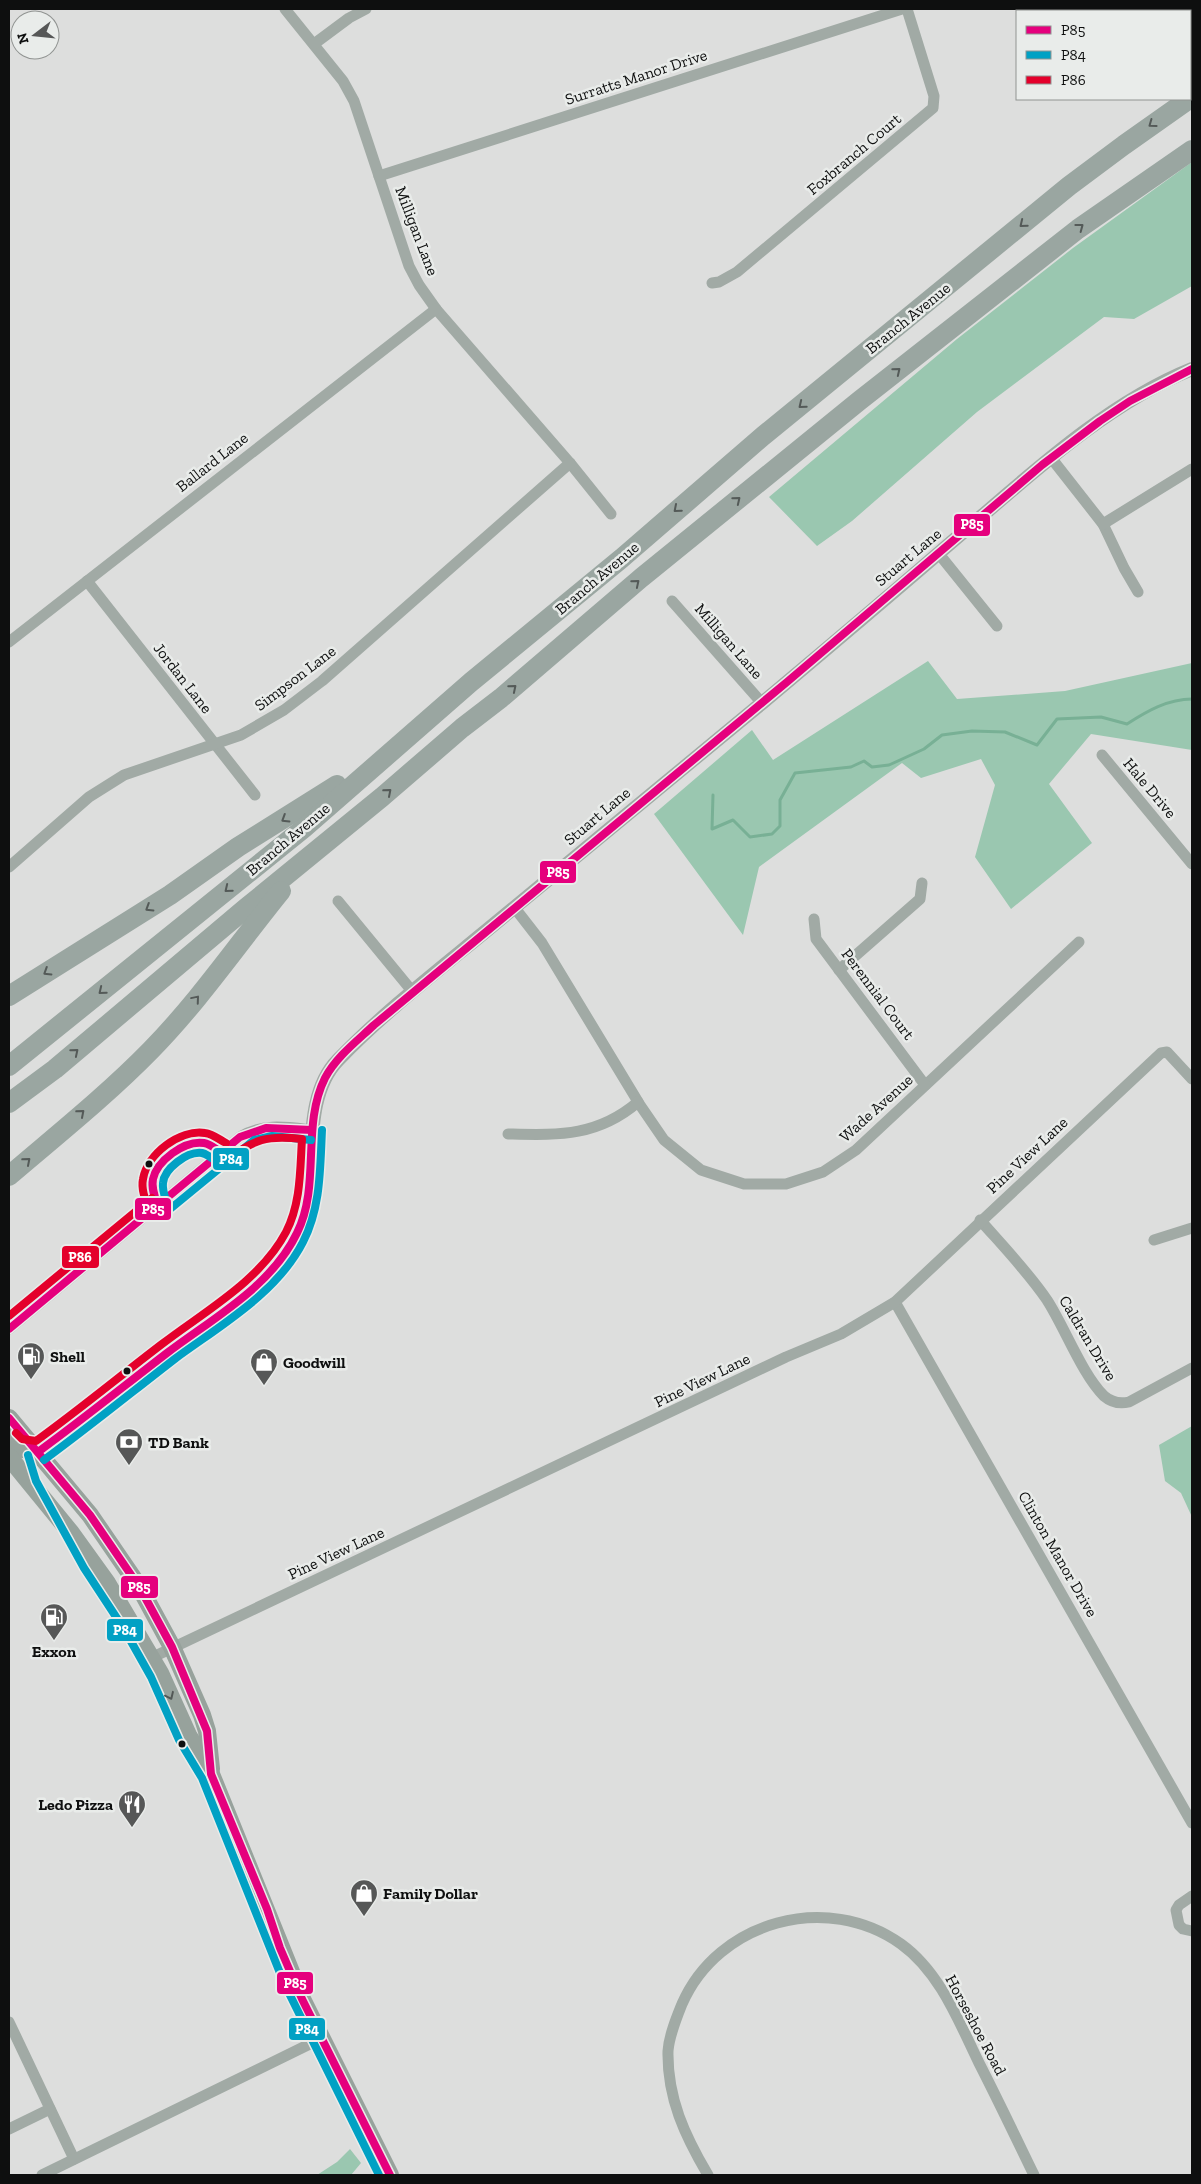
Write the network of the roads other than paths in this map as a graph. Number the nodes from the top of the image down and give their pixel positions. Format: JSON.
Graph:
{"nodes":[{"id":1,"x":285,"y":9,"type":"edge"},
{"id":2,"x":366,"y":9,"type":"edge"},
{"id":3,"x":902,"y":9,"type":"edge"},
{"id":4,"x":907,"y":9,"type":"edge"},
{"id":5,"x":314,"y":44,"type":"junction"},
{"id":6,"x":1189,"y":100,"type":"edge"},
{"id":7,"x":1192,"y":150,"type":"edge"},
{"id":8,"x":379,"y":176,"type":"junction"},
{"id":9,"x":712,"y":283,"type":"dead end"},
{"id":10,"x":436,"y":308,"type":"junction"},
{"id":11,"x":1192,"y":369,"type":"edge"},
{"id":12,"x":1052,"y":459,"type":"junction"},
{"id":13,"x":570,"y":463,"type":"junction"},
{"id":14,"x":1192,"y":469,"type":"edge"},
{"id":15,"x":611,"y":514,"type":"dead end"},
{"id":16,"x":1103,"y":524,"type":"junction"},
{"id":17,"x":939,"y":554,"type":"junction"},
{"id":18,"x":87,"y":581,"type":"junction"},
{"id":19,"x":1138,"y":592,"type":"dead end"},
{"id":20,"x":672,"y":601,"type":"dead end"},
{"id":21,"x":997,"y":626,"type":"dead end"},
{"id":22,"x":9,"y":642,"type":"edge"},
{"id":23,"x":762,"y":703,"type":"junction"},
{"id":24,"x":439,"y":710,"type":"junction"},
{"id":25,"x":214,"y":744,"type":"junction"},
{"id":26,"x":1102,"y":756,"type":"dead end"},
{"id":27,"x":254,"y":796,"type":"dead end"},
{"id":28,"x":350,"y":823,"type":"junction"},
{"id":29,"x":1192,"y":864,"type":"edge"},
{"id":30,"x":9,"y":867,"type":"edge"},
{"id":31,"x":922,"y":883,"type":"dead end"},
{"id":32,"x":338,"y":901,"type":"dead end"},
{"id":33,"x":514,"y":907,"type":"junction"},
{"id":34,"x":814,"y":919,"type":"dead end"},
{"id":35,"x":1079,"y":942,"type":"dead end"},
{"id":36,"x":839,"y":970,"type":"junction"},
{"id":37,"x":412,"y":992,"type":"junction"},
{"id":38,"x":9,"y":996,"type":"edge"},
{"id":39,"x":9,"y":1066,"type":"edge"},
{"id":40,"x":1192,"y":1079,"type":"edge"},
{"id":41,"x":925,"y":1085,"type":"junction"},
{"id":42,"x":638,"y":1102,"type":"junction"},
{"id":43,"x":9,"y":1103,"type":"edge"},
{"id":44,"x":312,"y":1130,"type":"junction"},
{"id":45,"x":508,"y":1134,"type":"dead end"},
{"id":46,"x":9,"y":1176,"type":"edge"},
{"id":47,"x":980,"y":1220,"type":"junction"},
{"id":48,"x":1192,"y":1228,"type":"edge"},
{"id":49,"x":1154,"y":1240,"type":"dead end"},
{"id":50,"x":895,"y":1302,"type":"junction"},
{"id":51,"x":9,"y":1329,"type":"edge"},
{"id":52,"x":1192,"y":1368,"type":"edge"},
{"id":53,"x":9,"y":1418,"type":"edge"},
{"id":54,"x":9,"y":1441,"type":"edge"},
{"id":55,"x":38,"y":1452,"type":"junction"},
{"id":56,"x":9,"y":1457,"type":"edge"},
{"id":57,"x":93,"y":1563,"type":"junction"},
{"id":58,"x":172,"y":1647,"type":"junction"},
{"id":59,"x":152,"y":1658,"type":"junction"},
{"id":60,"x":212,"y":1774,"type":"junction"},
{"id":61,"x":1192,"y":1823,"type":"edge"},
{"id":62,"x":1192,"y":1896,"type":"edge"},
{"id":63,"x":1192,"y":1931,"type":"edge"},
{"id":64,"x":9,"y":2022,"type":"edge"},
{"id":65,"x":322,"y":2038,"type":"junction"},
{"id":66,"x":50,"y":2109,"type":"junction"},
{"id":67,"x":9,"y":2129,"type":"edge"},
{"id":68,"x":74,"y":2159,"type":"junction"},
{"id":69,"x":42,"y":2175,"type":"edge"},
{"id":70,"x":390,"y":2175,"type":"edge"},
{"id":71,"x":708,"y":2175,"type":"edge"},
{"id":72,"x":1034,"y":2175,"type":"edge"}],
"edges":[{"from":1,"to":5,"type":"street","name":"Milligan Lane"},
{"from":2,"to":5,"type":"street"},
{"from":3,"to":8,"type":"street","name":"Surratts Manor Drive"},
{"from":4,"to":9,"type":"street","name":"Foxbranch Court"},
{"from":5,"to":8,"type":"street","name":"Milligan Lane"},
{"from":6,"to":24,"type":"highway","name":"Branch Avenue","one_way":true},
{"from":28,"to":7,"type":"highway","name":"Branch Avenue","one_way":true},
{"from":8,"to":10,"type":"street","name":"Milligan Lane"},
{"from":10,"to":13,"type":"street","name":"Milligan Lane"},
{"from":10,"to":18,"type":"street","name":"Ballard Lane"},
{"from":11,"to":12,"type":"street","name":"Stuart Lane"},
{"from":12,"to":16,"type":"street"},
{"from":12,"to":17,"type":"street","name":"Stuart Lane"},
{"from":13,"to":15,"type":"street","name":"Milligan Lane"},
{"from":13,"to":25,"type":"street","name":"Simpson Lane"},
{"from":14,"to":16,"type":"street"},
{"from":16,"to":19,"type":"street"},
{"from":17,"to":21,"type":"street"},
{"from":17,"to":23,"type":"street","name":"Stuart Lane"},
{"from":18,"to":22,"type":"street","name":"Ballard Lane"},
{"from":18,"to":25,"type":"street","name":"Jordan Lane"},
{"from":20,"to":23,"type":"street","name":"Milligan Lane"},
{"from":23,"to":33,"type":"street","name":"Stuart Lane"},
{"from":24,"to":38,"type":"highway","one_way":true},
{"from":24,"to":39,"type":"highway","name":"Branch Avenue","one_way":true},
{"from":25,"to":27,"type":"street","name":"Jordan Lane"},
{"from":25,"to":30,"type":"street","name":"Simpson Lane"},
{"from":26,"to":29,"type":"street","name":"Hale Drive"},
{"from":43,"to":28,"type":"highway","name":"Branch Avenue","one_way":true},
{"from":46,"to":28,"type":"highway","one_way":true},
{"from":31,"to":36,"type":"street"},
{"from":32,"to":37,"type":"street"},
{"from":33,"to":37,"type":"street","name":"Stuart Lane"},
{"from":33,"to":42,"type":"street","name":"Wade Avenue"},
{"from":34,"to":36,"type":"street","name":"Perennial Court"},
{"from":35,"to":41,"type":"street","name":"Wade Avenue"},
{"from":36,"to":41,"type":"street","name":"Perennial Court"},
{"from":37,"to":44,"type":"street","name":"Stuart Lane"},
{"from":40,"to":47,"type":"street","name":"Pine View Lane"},
{"from":41,"to":42,"type":"street","name":"Wade Avenue"},
{"from":42,"to":45,"type":"street"},
{"from":44,"to":51,"type":"street"},
{"from":44,"to":55,"type":"street","name":"Stuart Lane"},
{"from":47,"to":50,"type":"street","name":"Pine View Lane"},
{"from":47,"to":52,"type":"street","name":"Caldran Drive"},
{"from":48,"to":49,"type":"street"},
{"from":50,"to":58,"type":"street","name":"Pine View Lane"},
{"from":50,"to":61,"type":"street","name":"Clinton Manor Drive"},
{"from":53,"to":55,"type":"main road"},
{"from":54,"to":55,"type":"main road"},
{"from":55,"to":57,"type":"main road"},
{"from":55,"to":58,"type":"main road"},
{"from":56,"to":57,"type":"main road"},
{"from":57,"to":59,"type":"main road"},
{"from":58,"to":59,"type":"street","name":"Pine View Lane"},
{"from":58,"to":60,"type":"main road"},
{"from":59,"to":60,"type":"main road","one_way":true},
{"from":60,"to":65,"type":"main road"},
{"from":62,"to":63,"type":"street"},
{"from":64,"to":66,"type":"street"},
{"from":65,"to":68,"type":"street"},
{"from":65,"to":70,"type":"main road"},
{"from":66,"to":67,"type":"street"},
{"from":66,"to":68,"type":"street"},
{"from":68,"to":69,"type":"street"},
{"from":71,"to":72,"type":"street","name":"Horseshoe Road"}]}
